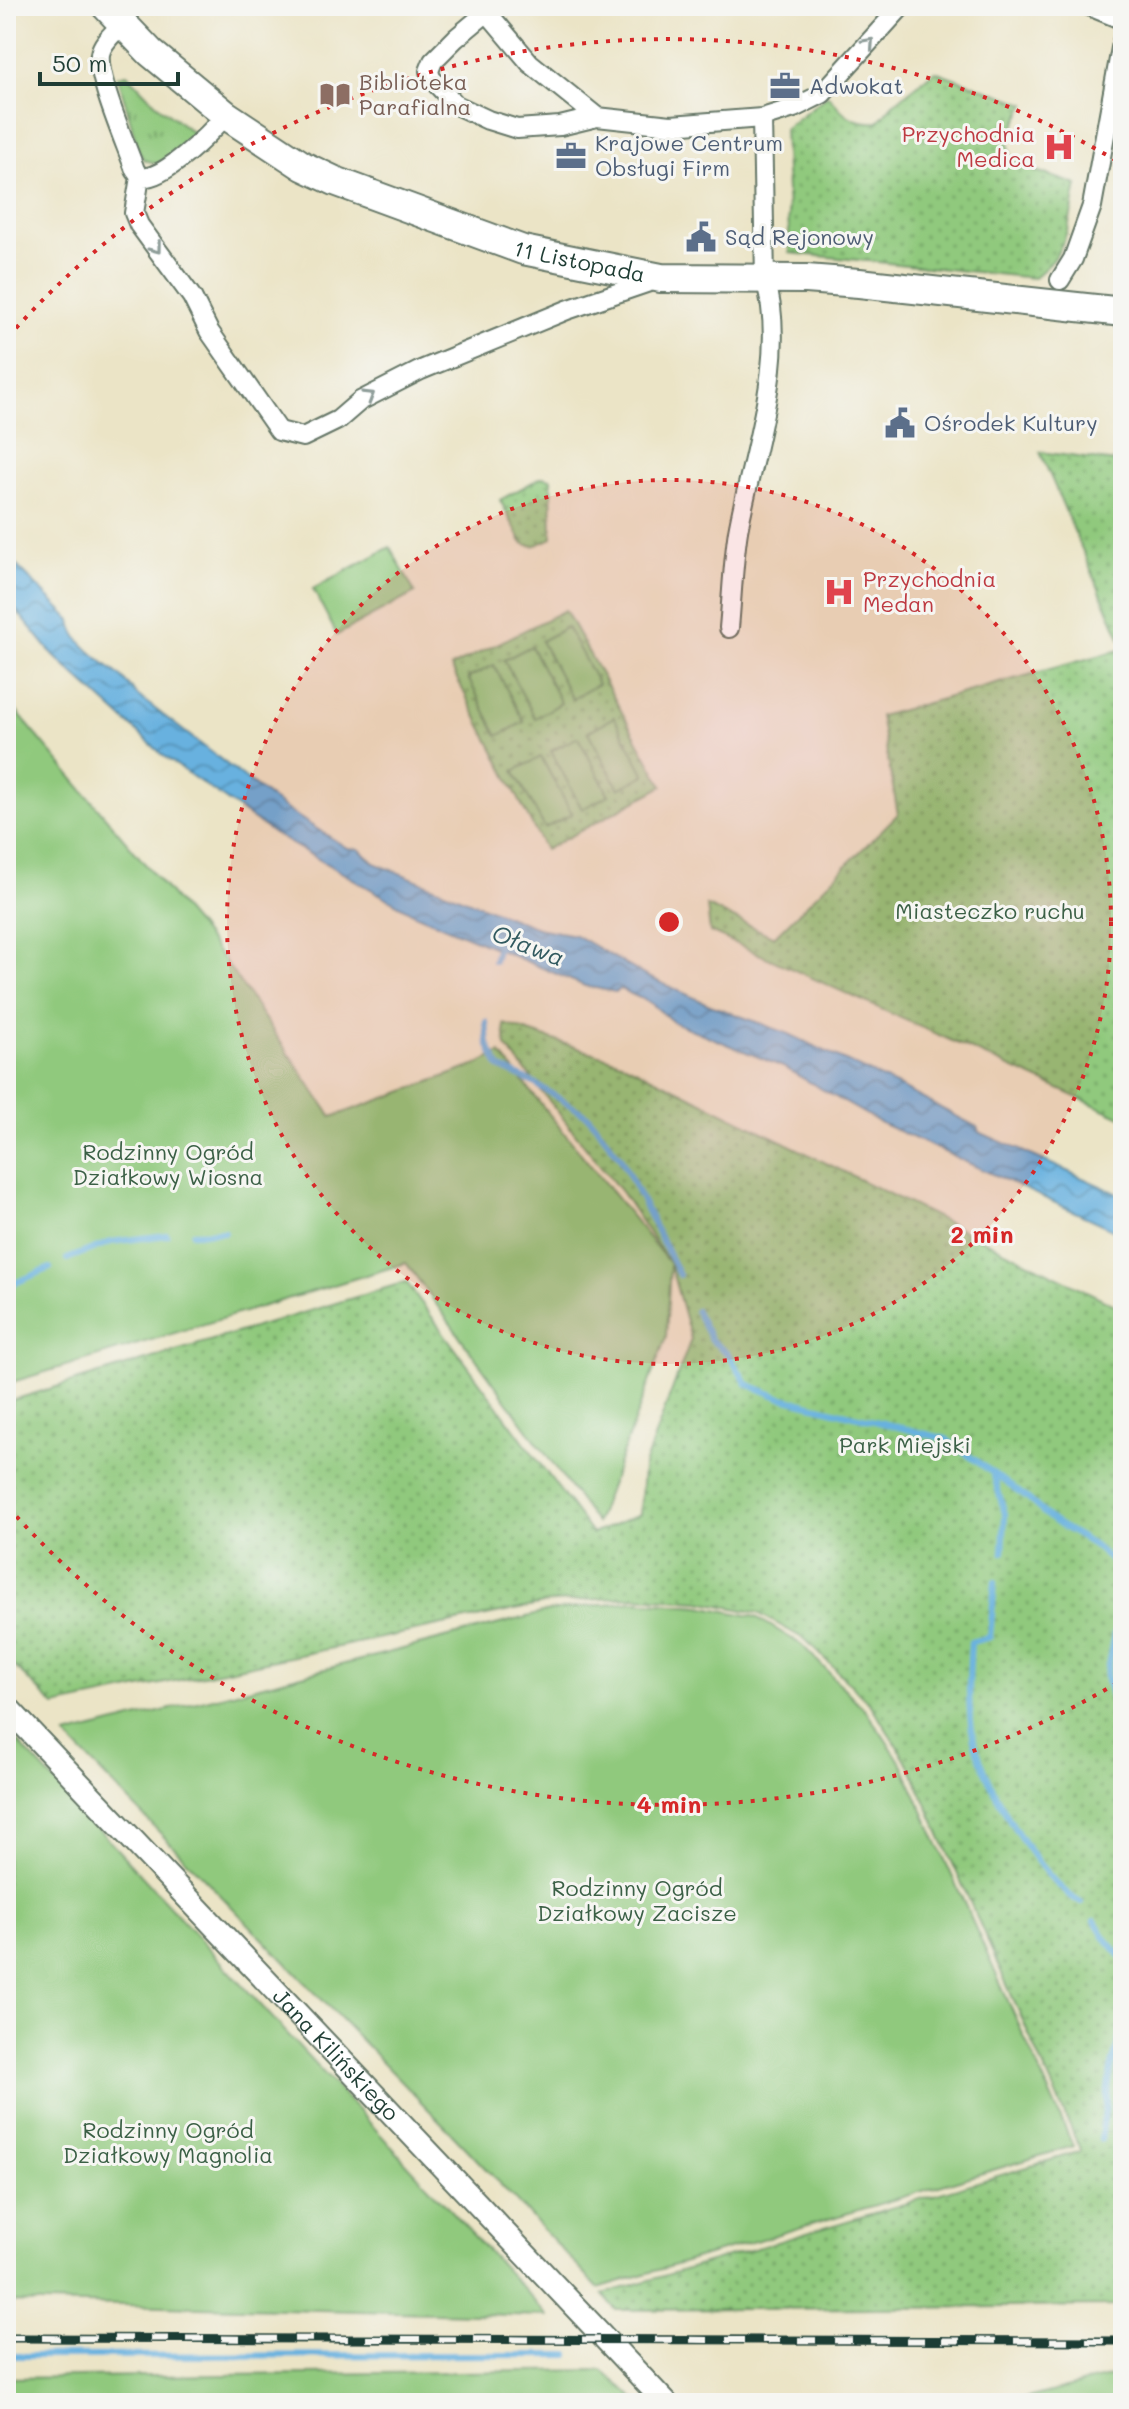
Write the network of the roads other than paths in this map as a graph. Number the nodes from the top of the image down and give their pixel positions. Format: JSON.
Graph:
{"nodes":[{"id":1,"x":902,"y":6,"type":"edge"},
{"id":2,"x":1089,"y":6,"type":"edge"},
{"id":3,"x":484,"y":10,"type":"edge"},
{"id":4,"x":114,"y":15,"type":"edge"},
{"id":5,"x":1123,"y":20,"type":"edge"},
{"id":6,"x":1121,"y":42,"type":"edge"},
{"id":7,"x":226,"y":115,"type":"junction"},
{"id":8,"x":597,"y":117,"type":"junction"},
{"id":9,"x":762,"y":118,"type":"junction"},
{"id":10,"x":1113,"y":144,"type":"edge"},
{"id":11,"x":140,"y":177,"type":"junction"},
{"id":12,"x":661,"y":278,"type":"junction"},
{"id":13,"x":765,"y":279,"type":"junction"},
{"id":14,"x":1060,"y":280,"type":"dead end"},
{"id":15,"x":1123,"y":312,"type":"edge"},
{"id":16,"x":729,"y":628,"type":"dead end"},
{"id":17,"x":6,"y":1706,"type":"edge"},
{"id":18,"x":666,"y":2403,"type":"edge"}],
"edges":[{"from":9,"to":1,"type":"street","one_way":true},
{"from":2,"to":5,"type":"street"},
{"from":3,"to":8,"type":"street"},
{"from":3,"to":8,"type":"street"},
{"from":4,"to":7,"type":"main road","name":"11 Listopada"},
{"from":4,"to":11,"type":"street"},
{"from":6,"to":10,"type":"street"},
{"from":7,"to":11,"type":"street"},
{"from":7,"to":12,"type":"main road","name":"11 Listopada"},
{"from":8,"to":9,"type":"street"},
{"from":9,"to":13,"type":"street"},
{"from":10,"to":14,"type":"street"},
{"from":11,"to":12,"type":"street","one_way":true},
{"from":12,"to":13,"type":"main road","name":"11 Listopada"},
{"from":13,"to":15,"type":"main road","name":"11 Listopada"},
{"from":13,"to":16,"type":"street"},
{"from":17,"to":18,"type":"street","name":"Jana Kilińskiego"}]}
